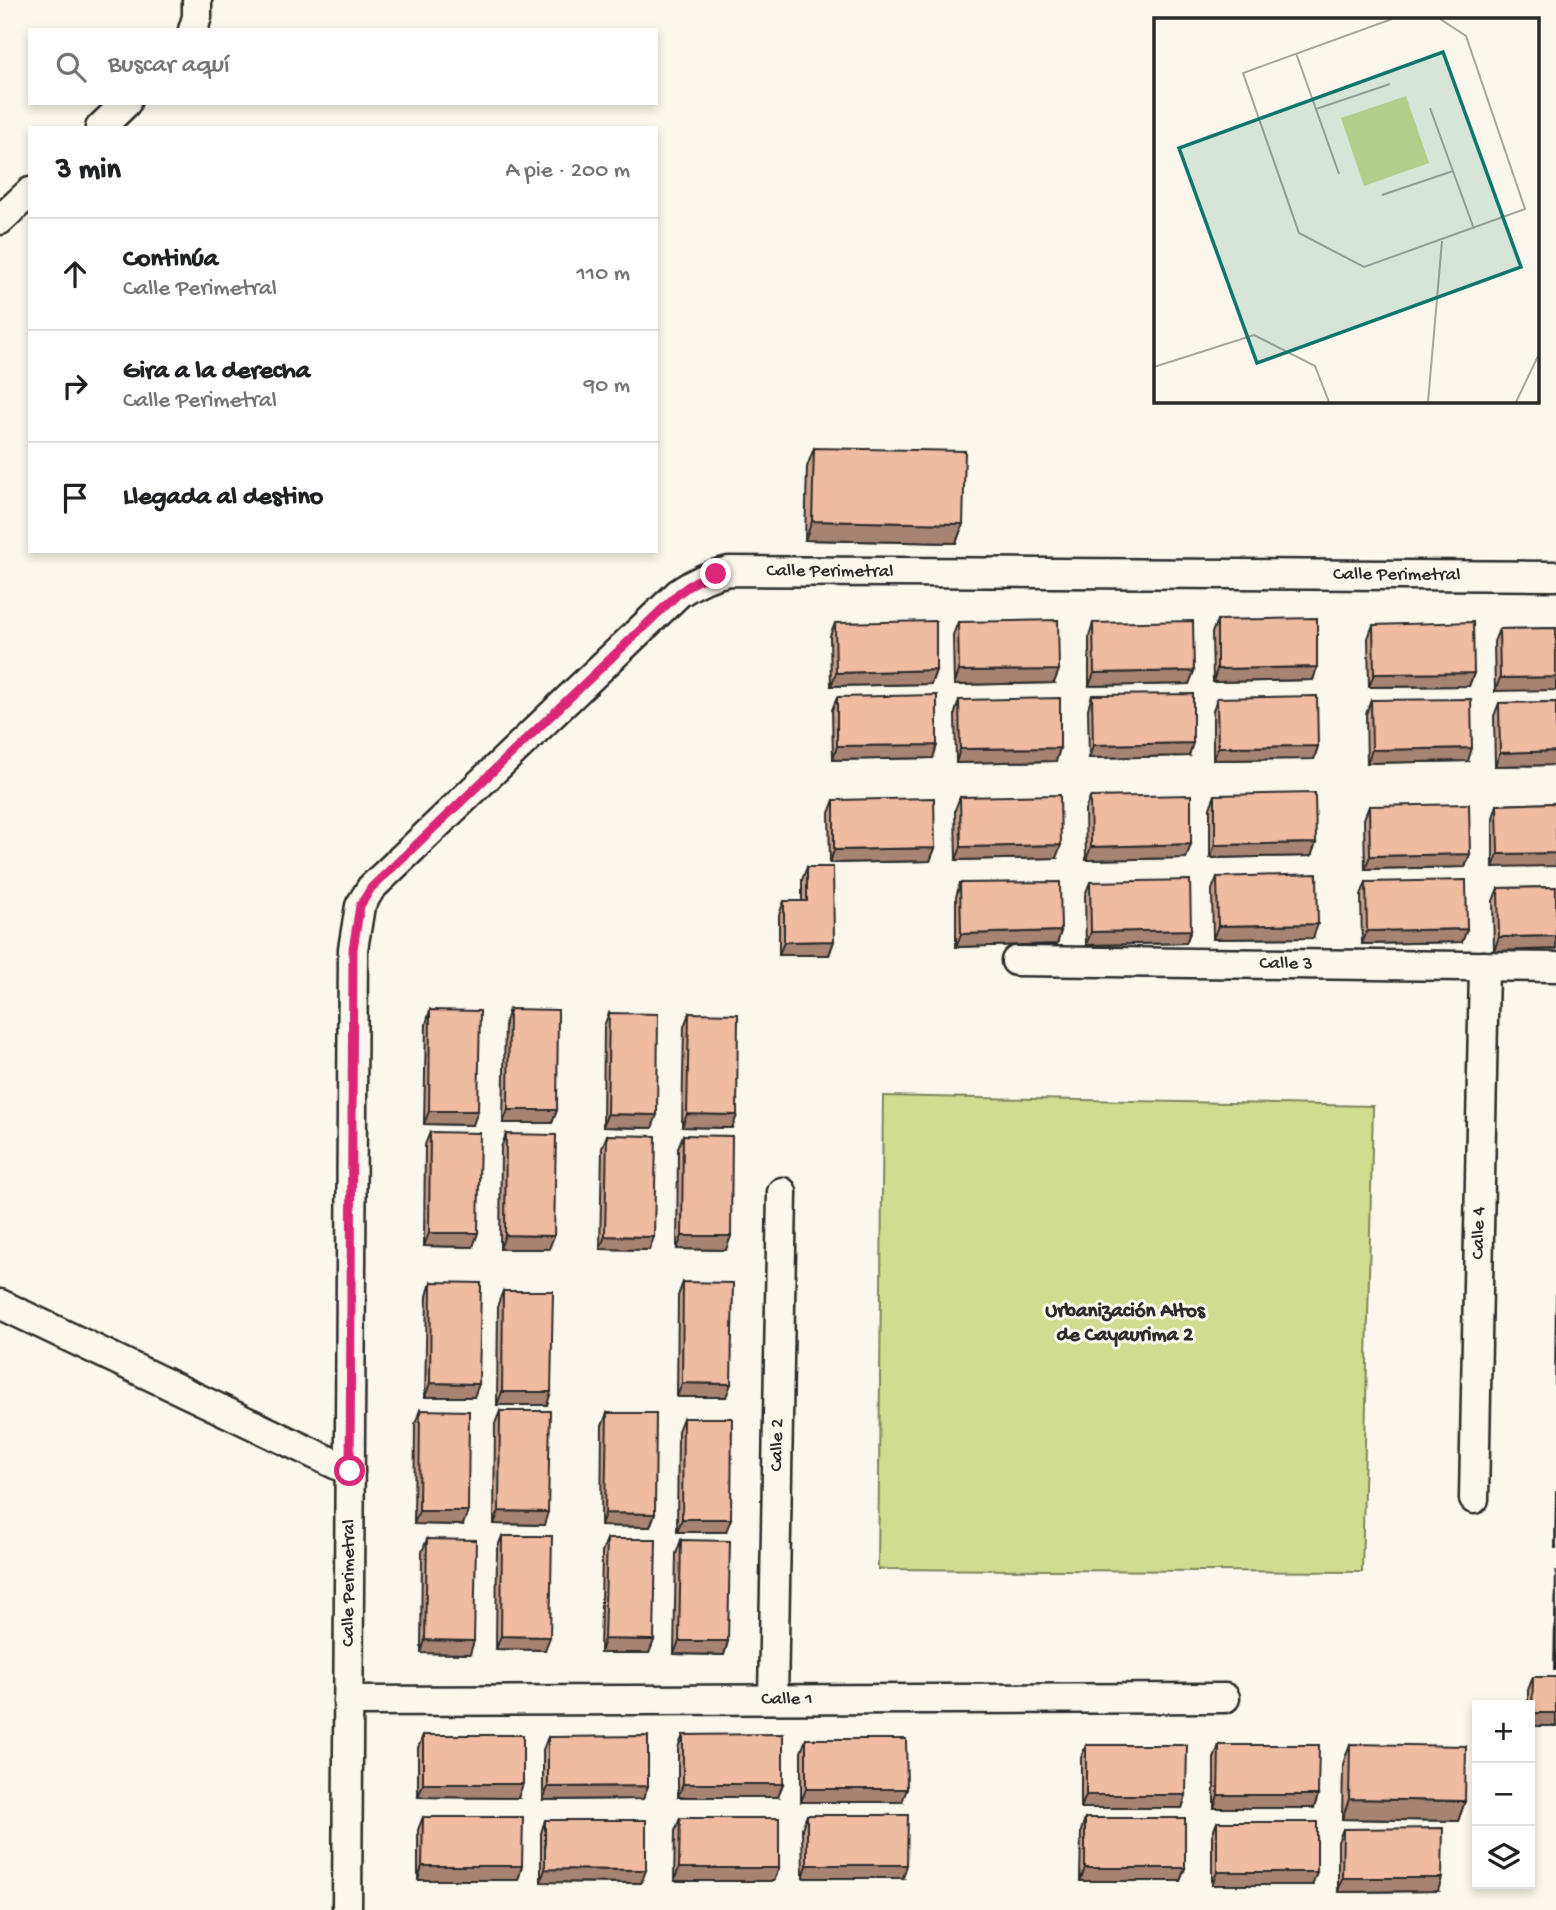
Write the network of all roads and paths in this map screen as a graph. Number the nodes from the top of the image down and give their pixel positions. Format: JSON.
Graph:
{"nodes":[{"id":1,"x":197,"y":0,"type":"edge"},
{"id":2,"x":194,"y":28,"type":"edge"},
{"id":3,"x":124,"y":105,"type":"edge"},
{"id":4,"x":102,"y":126,"type":"edge"},
{"id":5,"x":28,"y":194,"type":"edge"},
{"id":6,"x":0,"y":220,"type":"edge"},
{"id":7,"x":1556,"y":576,"type":"edge"},
{"id":8,"x":1016,"y":961,"type":"dead end"},
{"id":9,"x":1484,"y":966,"type":"junction"},
{"id":10,"x":1556,"y":967,"type":"edge"},
{"id":11,"x":782,"y":1192,"type":"dead end"},
{"id":12,"x":0,"y":1304,"type":"edge"},
{"id":13,"x":350,"y":1471,"type":"junction"},
{"id":14,"x":1474,"y":1499,"type":"dead end"},
{"id":15,"x":1225,"y":1698,"type":"dead end"},
{"id":16,"x":773,"y":1699,"type":"junction"},
{"id":17,"x":348,"y":1701,"type":"junction"},
{"id":18,"x":346,"y":1910,"type":"edge"}],
"edges":[{"from":1,"to":2,"type":"street"},
{"from":3,"to":4,"type":"street"},
{"from":5,"to":6,"type":"street"},
{"from":7,"to":13,"type":"street","name":"Calle Perimetral"},
{"from":8,"to":9,"type":"street","name":"Calle 3"},
{"from":9,"to":10,"type":"street","name":"Calle 3"},
{"from":9,"to":14,"type":"street","name":"Calle 4"},
{"from":11,"to":16,"type":"street","name":"Calle 2"},
{"from":12,"to":13,"type":"street"},
{"from":13,"to":17,"type":"street","name":"Calle Perimetral"},
{"from":15,"to":16,"type":"street","name":"Calle 1"},
{"from":16,"to":17,"type":"street","name":"Calle 1"},
{"from":17,"to":18,"type":"street","name":"Calle Perimetral"}]}
